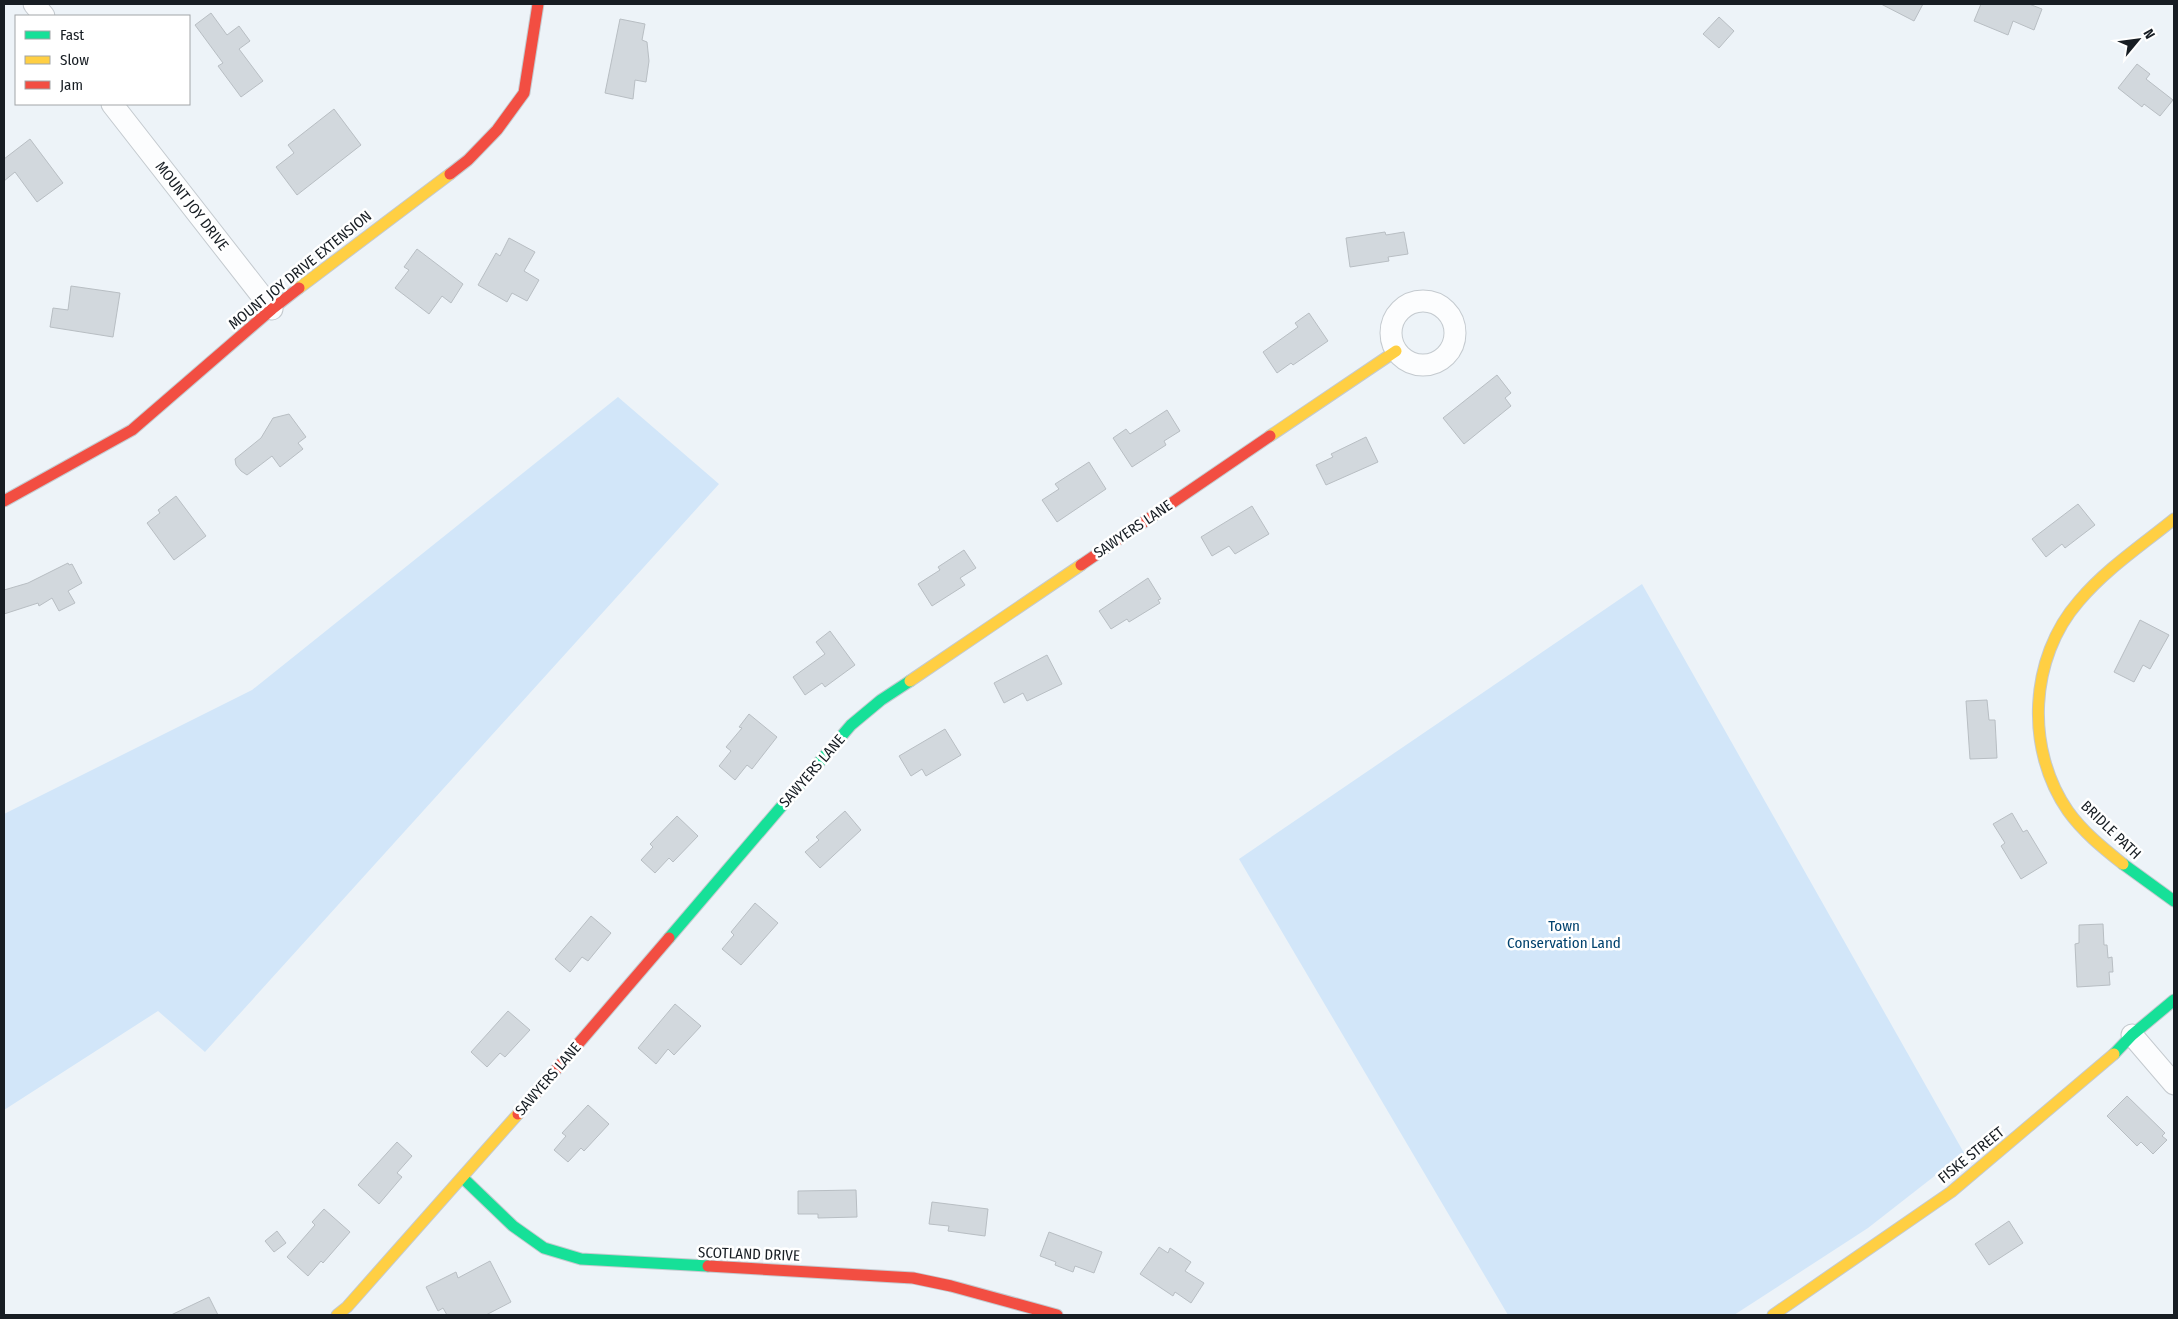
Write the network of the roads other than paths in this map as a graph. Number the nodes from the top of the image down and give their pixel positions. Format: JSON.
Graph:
{"nodes":[{"id":1,"x":34,"y":4,"type":"edge"},
{"id":2,"x":538,"y":4,"type":"edge"},
{"id":3,"x":43,"y":15,"type":"edge"},
{"id":4,"x":113,"y":105,"type":"edge"},
{"id":5,"x":272,"y":308,"type":"junction"},
{"id":6,"x":1396,"y":351,"type":"dead end"},
{"id":7,"x":4,"y":501,"type":"edge"},
{"id":8,"x":2174,"y":519,"type":"edge"},
{"id":9,"x":2174,"y":901,"type":"edge"},
{"id":10,"x":2174,"y":1000,"type":"edge"},
{"id":11,"x":2132,"y":1035,"type":"junction"},
{"id":12,"x":2174,"y":1084,"type":"edge"},
{"id":13,"x":463,"y":1178,"type":"junction"},
{"id":14,"x":337,"y":1315,"type":"edge"},
{"id":15,"x":1058,"y":1315,"type":"edge"},
{"id":16,"x":1774,"y":1315,"type":"edge"}],
"edges":[{"from":1,"to":3,"type":"street"},
{"from":2,"to":5,"type":"street","name":"MOUNT JOY DRIVE EXTENSION"},
{"from":4,"to":5,"type":"street","name":"MOUNT JOY DRIVE"},
{"from":5,"to":7,"type":"street","name":"MOUNT JOY DRIVE EXTENSION"},
{"from":6,"to":13,"type":"street","name":"SAWYERS LANE"},
{"from":8,"to":9,"type":"street","name":"BRIDLE PATH"},
{"from":10,"to":11,"type":"street","name":"FISKE STREET"},
{"from":11,"to":12,"type":"street"},
{"from":11,"to":16,"type":"street","name":"FISKE STREET"},
{"from":13,"to":14,"type":"street","name":"SAWYERS LANE"},
{"from":13,"to":15,"type":"street","name":"SCOTLAND DRIVE"}]}
